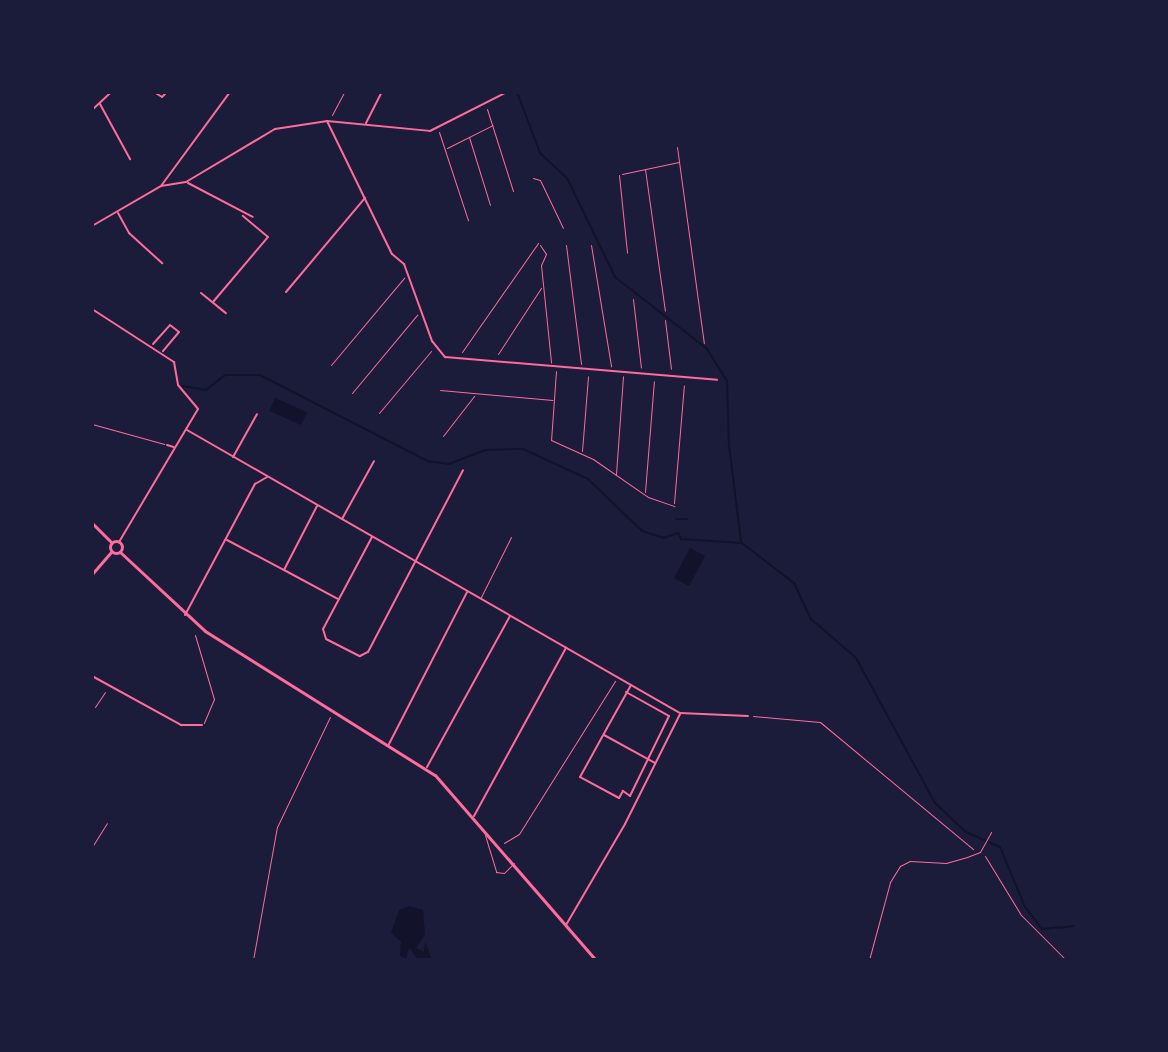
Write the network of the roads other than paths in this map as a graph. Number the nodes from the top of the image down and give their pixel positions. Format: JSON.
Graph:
{"nodes":[{"id":1,"x":111,"y":92,"type":"edge"},
{"id":2,"x":154,"y":92,"type":"edge"},
{"id":3,"x":167,"y":92,"type":"edge"},
{"id":4,"x":230,"y":92,"type":"edge"},
{"id":5,"x":382,"y":92,"type":"edge"},
{"id":6,"x":507,"y":92,"type":"edge"},
{"id":7,"x":100,"y":104,"type":"junction"},
{"id":8,"x":92,"y":110,"type":"edge"},
{"id":9,"x":327,"y":121,"type":"junction"},
{"id":10,"x":365,"y":124,"type":"junction"},
{"id":11,"x":130,"y":159,"type":"dead end"},
{"id":12,"x":186,"y":182,"type":"junction"},
{"id":13,"x":161,"y":186,"type":"junction"},
{"id":14,"x":365,"y":198,"type":"junction"},
{"id":15,"x":117,"y":212,"type":"junction"},
{"id":16,"x":243,"y":216,"type":"junction"},
{"id":17,"x":253,"y":217,"type":"dead end"},
{"id":18,"x":92,"y":226,"type":"edge"},
{"id":19,"x":162,"y":263,"type":"dead end"},
{"id":20,"x":286,"y":292,"type":"dead end"},
{"id":21,"x":201,"y":293,"type":"dead end"},
{"id":22,"x":213,"y":302,"type":"junction"},
{"id":23,"x":92,"y":309,"type":"edge"},
{"id":24,"x":226,"y":313,"type":"dead end"},
{"id":25,"x":153,"y":345,"type":"junction"},
{"id":26,"x":162,"y":352,"type":"junction"},
{"id":27,"x":717,"y":380,"type":"dead end"},
{"id":28,"x":257,"y":414,"type":"dead end"},
{"id":29,"x":92,"y":424,"type":"edge"},
{"id":30,"x":187,"y":430,"type":"junction"},
{"id":31,"x":167,"y":445,"type":"joint"},
{"id":32,"x":176,"y":447,"type":"junction"},
{"id":33,"x":233,"y":458,"type":"junction"},
{"id":34,"x":374,"y":461,"type":"dead end"},
{"id":35,"x":463,"y":470,"type":"dead end"},
{"id":36,"x":268,"y":476,"type":"junction"},
{"id":37,"x":318,"y":505,"type":"junction"},
{"id":38,"x":342,"y":519,"type":"junction"},
{"id":39,"x":92,"y":523,"type":"edge"},
{"id":40,"x":372,"y":537,"type":"junction"},
{"id":41,"x":511,"y":537,"type":"dead end"},
{"id":42,"x":226,"y":539,"type":"junction"},
{"id":43,"x":119,"y":542,"type":"junction"},
{"id":44,"x":112,"y":543,"type":"junction"},
{"id":45,"x":112,"y":551,"type":"junction"},
{"id":46,"x":120,"y":552,"type":"junction"},
{"id":47,"x":417,"y":561,"type":"junction"},
{"id":48,"x":284,"y":570,"type":"junction"},
{"id":49,"x":92,"y":574,"type":"edge"},
{"id":50,"x":467,"y":592,"type":"junction"},
{"id":51,"x":338,"y":599,"type":"junction"},
{"id":52,"x":480,"y":599,"type":"junction"},
{"id":53,"x":185,"y":615,"type":"junction"},
{"id":54,"x":510,"y":616,"type":"junction"},
{"id":55,"x":195,"y":635,"type":"dead end"},
{"id":56,"x":566,"y":647,"type":"junction"},
{"id":57,"x":92,"y":676,"type":"edge"},
{"id":58,"x":631,"y":684,"type":"junction"},
{"id":59,"x":626,"y":692,"type":"junction"},
{"id":60,"x":680,"y":713,"type":"junction"},
{"id":61,"x":748,"y":716,"type":"road end"},
{"id":62,"x":202,"y":725,"type":"joint"},
{"id":63,"x":603,"y":735,"type":"junction"},
{"id":64,"x":389,"y":744,"type":"junction"},
{"id":65,"x":431,"y":759,"type":"junction"},
{"id":66,"x":648,"y":760,"type":"junction"},
{"id":67,"x":438,"y":763,"type":"dead end"},
{"id":68,"x":656,"y":764,"type":"junction"},
{"id":69,"x":426,"y":768,"type":"junction"},
{"id":70,"x":474,"y":816,"type":"junction"},
{"id":71,"x":107,"y":823,"type":"dead end"},
{"id":72,"x":484,"y":828,"type":"junction"},
{"id":73,"x":991,"y":832,"type":"dead end"},
{"id":74,"x":92,"y":847,"type":"edge"},
{"id":75,"x":514,"y":863,"type":"junction"},
{"id":76,"x":566,"y":925,"type":"junction"},
{"id":77,"x":596,"y":960,"type":"edge"},
{"id":78,"x":869,"y":960,"type":"edge"}],
"edges":[{"from":1,"to":7,"type":"street"},
{"from":2,"to":3,"type":"street"},
{"from":4,"to":13,"type":"street"},
{"from":5,"to":10,"type":"street"},
{"from":6,"to":10,"type":"street"},
{"from":7,"to":8,"type":"street"},
{"from":7,"to":11,"type":"street"},
{"from":9,"to":10,"type":"street"},
{"from":9,"to":12,"type":"street"},
{"from":9,"to":14,"type":"street"},
{"from":12,"to":13,"type":"street"},
{"from":12,"to":16,"type":"street"},
{"from":13,"to":15,"type":"street"},
{"from":14,"to":20,"type":"street"},
{"from":14,"to":27,"type":"street"},
{"from":15,"to":18,"type":"street"},
{"from":15,"to":19,"type":"street"},
{"from":16,"to":17,"type":"street"},
{"from":16,"to":22,"type":"street"},
{"from":21,"to":22,"type":"street"},
{"from":22,"to":24,"type":"street"},
{"from":23,"to":25,"type":"street"},
{"from":25,"to":26,"type":"street"},
{"from":25,"to":26,"type":"street"},
{"from":26,"to":30,"type":"street"},
{"from":28,"to":33,"type":"street"},
{"from":29,"to":31,"type":"lane"},
{"from":30,"to":32,"type":"street"},
{"from":30,"to":33,"type":"street"},
{"from":31,"to":32,"type":"street"},
{"from":32,"to":43,"type":"street"},
{"from":33,"to":36,"type":"street"},
{"from":34,"to":38,"type":"street"},
{"from":35,"to":47,"type":"street"},
{"from":36,"to":37,"type":"street"},
{"from":36,"to":42,"type":"street"},
{"from":37,"to":38,"type":"street"},
{"from":37,"to":48,"type":"street"},
{"from":38,"to":40,"type":"street"},
{"from":39,"to":44,"type":"main road"},
{"from":40,"to":47,"type":"street"},
{"from":40,"to":51,"type":"street"},
{"from":41,"to":52,"type":"lane"},
{"from":42,"to":48,"type":"street"},
{"from":42,"to":53,"type":"street"},
{"from":43,"to":44,"type":"main road"},
{"from":43,"to":46,"type":"main road"},
{"from":44,"to":45,"type":"main road"},
{"from":45,"to":46,"type":"main road"},
{"from":45,"to":49,"type":"main road"},
{"from":46,"to":53,"type":"main road"},
{"from":47,"to":50,"type":"street"},
{"from":47,"to":51,"type":"street"},
{"from":48,"to":51,"type":"street"},
{"from":50,"to":52,"type":"street"},
{"from":50,"to":64,"type":"street"},
{"from":52,"to":54,"type":"street"},
{"from":53,"to":64,"type":"main road"},
{"from":54,"to":56,"type":"street"},
{"from":54,"to":65,"type":"street"},
{"from":55,"to":62,"type":"lane"},
{"from":56,"to":58,"type":"street"},
{"from":56,"to":70,"type":"street"},
{"from":57,"to":62,"type":"street"},
{"from":58,"to":59,"type":"street"},
{"from":58,"to":60,"type":"street"},
{"from":59,"to":63,"type":"street"},
{"from":59,"to":66,"type":"street"},
{"from":60,"to":61,"type":"street"},
{"from":60,"to":68,"type":"street"},
{"from":63,"to":66,"type":"street"},
{"from":63,"to":66,"type":"street"},
{"from":64,"to":69,"type":"main road"},
{"from":65,"to":67,"type":"street"},
{"from":65,"to":69,"type":"street"},
{"from":66,"to":68,"type":"street"},
{"from":68,"to":76,"type":"street"},
{"from":69,"to":70,"type":"main road"},
{"from":70,"to":72,"type":"main road"},
{"from":71,"to":74,"type":"lane"},
{"from":72,"to":75,"type":"main road"},
{"from":72,"to":75,"type":"lane"},
{"from":73,"to":78,"type":"lane"},
{"from":75,"to":76,"type":"main road"},
{"from":76,"to":77,"type":"main road"}]}
